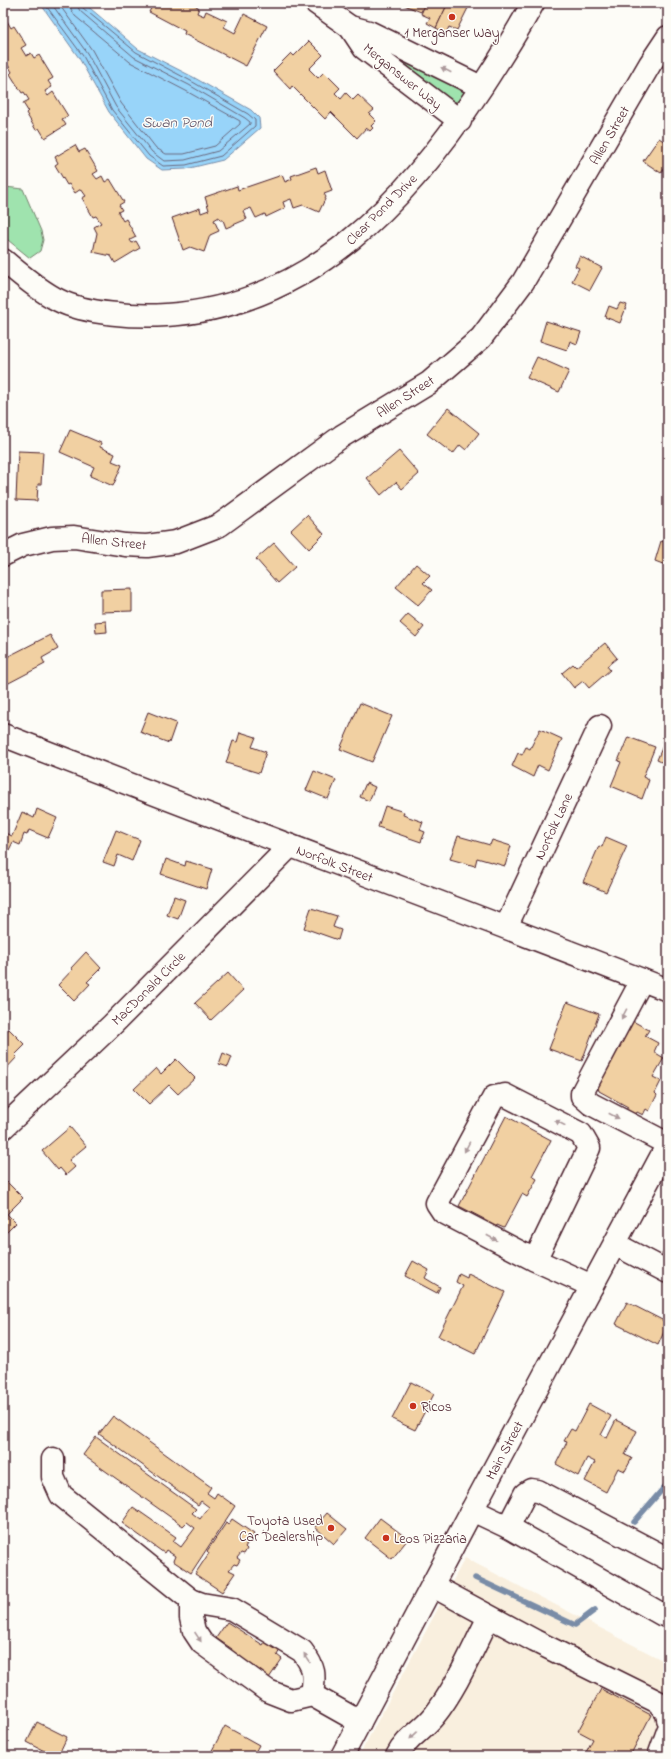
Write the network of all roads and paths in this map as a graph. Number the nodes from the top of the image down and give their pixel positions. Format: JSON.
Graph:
{"nodes":[{"id":1,"x":316,"y":3,"type":"edge"},
{"id":2,"x":533,"y":3,"type":"edge"},
{"id":3,"x":350,"y":27,"type":"junction"},
{"id":4,"x":668,"y":37,"type":"edge"},
{"id":5,"x":481,"y":87,"type":"junction"},
{"id":6,"x":460,"y":121,"type":"junction"},
{"id":7,"x":3,"y":260,"type":"edge"},
{"id":8,"x":3,"y":555,"type":"edge"},
{"id":9,"x":600,"y":726,"type":"dead end"},
{"id":10,"x":3,"y":735,"type":"edge"},
{"id":11,"x":290,"y":846,"type":"junction"},
{"id":12,"x":506,"y":927,"type":"junction"},
{"id":13,"x":642,"y":980,"type":"junction"},
{"id":14,"x":668,"y":990,"type":"edge"},
{"id":15,"x":3,"y":1128,"type":"edge"},
{"id":16,"x":668,"y":1144,"type":"edge"},
{"id":17,"x":615,"y":1244,"type":"junction"},
{"id":18,"x":535,"y":1260,"type":"junction"},
{"id":19,"x":668,"y":1272,"type":"edge"},
{"id":20,"x":592,"y":1286,"type":"junction"},
{"id":21,"x":53,"y":1459,"type":"dead end"},
{"id":22,"x":472,"y":1510,"type":"junction"},
{"id":23,"x":508,"y":1527,"type":"junction"},
{"id":24,"x":668,"y":1560,"type":"edge"},
{"id":25,"x":433,"y":1586,"type":"junction"},
{"id":26,"x":191,"y":1600,"type":"junction"},
{"id":27,"x":668,"y":1614,"type":"edge"},
{"id":28,"x":489,"y":1617,"type":"junction"},
{"id":29,"x":312,"y":1695,"type":"junction"},
{"id":30,"x":668,"y":1719,"type":"edge"},
{"id":31,"x":360,"y":1722,"type":"junction"},
{"id":32,"x":668,"y":1731,"type":"edge"},
{"id":33,"x":342,"y":1756,"type":"edge"},
{"id":34,"x":397,"y":1756,"type":"edge"},
{"id":35,"x":659,"y":1756,"type":"edge"}],
"edges":[{"from":1,"to":3,"type":"street","name":"Merganswer Way"},
{"from":2,"to":5,"type":"street","name":"Clear Pond Drive"},
{"from":5,"to":3,"type":"street","name":"Merganswer Way","one_way":true},
{"from":3,"to":6,"type":"street","name":"Merganswer Way"},
{"from":4,"to":8,"type":"street","name":"Allen Street"},
{"from":5,"to":6,"type":"street","name":"Clear Pond Drive"},
{"from":6,"to":7,"type":"street","name":"Clear Pond Drive"},
{"from":9,"to":12,"type":"street","name":"Norfolk Lane"},
{"from":10,"to":11,"type":"street","name":"Norfolk Street"},
{"from":11,"to":12,"type":"street","name":"Norfolk Street"},
{"from":11,"to":15,"type":"street","name":"MacDonald Circle"},
{"from":12,"to":13,"type":"street","name":"Norfolk Street"},
{"from":13,"to":14,"type":"street","name":"Norfolk Street"},
{"from":13,"to":16,"type":"street","one_way":true},
{"from":16,"to":17,"type":"street","name":"Main Street"},
{"from":17,"to":19,"type":"street"},
{"from":17,"to":20,"type":"street","name":"Main Street"},
{"from":18,"to":18,"type":"street","one_way":true},
{"from":18,"to":20,"type":"street"},
{"from":20,"to":22,"type":"street","name":"Main Street"},
{"from":21,"to":26,"type":"street"},
{"from":22,"to":23,"type":"street"},
{"from":22,"to":25,"type":"street","name":"Main Street"},
{"from":23,"to":24,"type":"street"},
{"from":23,"to":27,"type":"street"},
{"from":25,"to":28,"type":"street"},
{"from":25,"to":31,"type":"street","name":"Main Street"},
{"from":29,"to":26,"type":"street","one_way":true},
{"from":26,"to":29,"type":"street","one_way":true},
{"from":28,"to":30,"type":"street"},
{"from":28,"to":34,"type":"street","one_way":true},
{"from":29,"to":31,"type":"street"},
{"from":31,"to":33,"type":"street","name":"Main Street"},
{"from":32,"to":35,"type":"street"}]}
